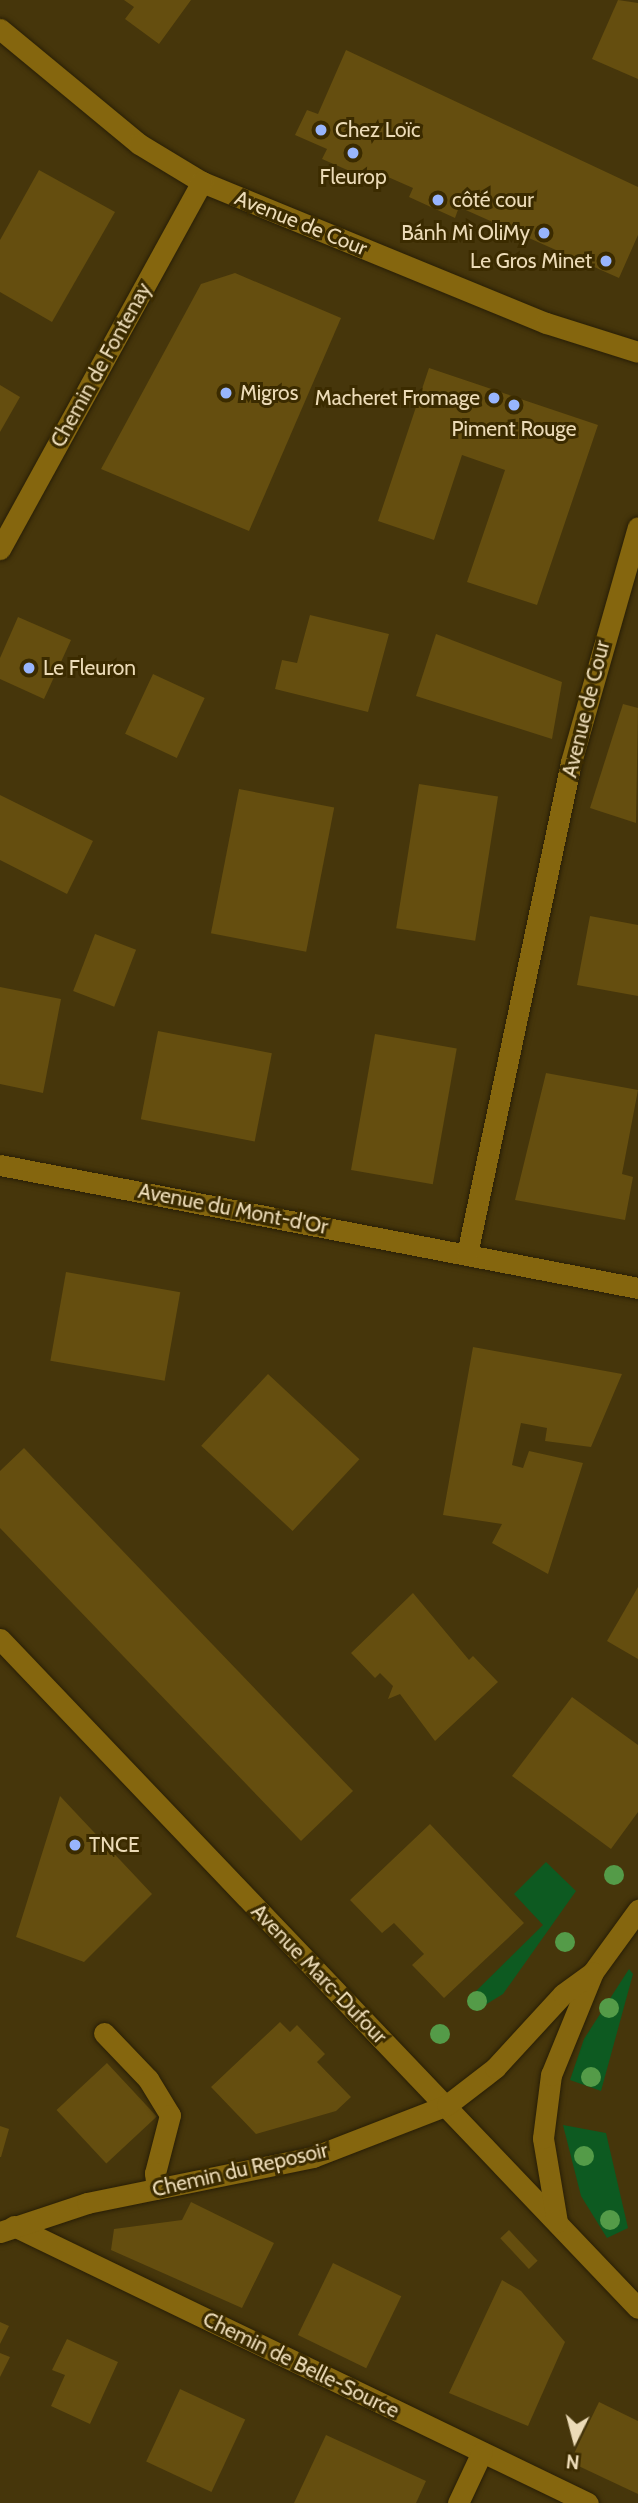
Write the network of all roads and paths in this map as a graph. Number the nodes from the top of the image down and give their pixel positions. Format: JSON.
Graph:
{"nodes":[{"id":1,"x":0,"y":29,"type":"edge"},
{"id":2,"x":202,"y":182,"type":"junction"},
{"id":3,"x":638,"y":352,"type":"edge"},
{"id":4,"x":638,"y":527,"type":"edge"},
{"id":5,"x":0,"y":549,"type":"edge"},
{"id":6,"x":0,"y":1165,"type":"edge"},
{"id":7,"x":467,"y":1254,"type":"junction"},
{"id":8,"x":638,"y":1288,"type":"edge"},
{"id":9,"x":0,"y":1639,"type":"edge"},
{"id":10,"x":638,"y":1910,"type":"edge"},
{"id":11,"x":593,"y":1972,"type":"junction"},
{"id":12,"x":104,"y":2033,"type":"dead end"},
{"id":13,"x":447,"y":2105,"type":"junction"},
{"id":14,"x":157,"y":2189,"type":"junction"},
{"id":15,"x":557,"y":2222,"type":"junction"},
{"id":16,"x":7,"y":2229,"type":"edge"},
{"id":17,"x":638,"y":2308,"type":"edge"},
{"id":18,"x":482,"y":2452,"type":"junction"},
{"id":19,"x":458,"y":2503,"type":"edge"},
{"id":20,"x":588,"y":2503,"type":"edge"}],
"edges":[{"from":1,"to":2,"type":"street","name":"Avenue de Cour"},
{"from":2,"to":3,"type":"street","name":"Avenue de Cour"},
{"from":2,"to":5,"type":"street","name":"Chemin de Fontenay"},
{"from":4,"to":7,"type":"street","name":"Avenue de Cour"},
{"from":6,"to":7,"type":"street","name":"Avenue du Mont-d'Or"},
{"from":7,"to":8,"type":"street","name":"Avenue du Mont-d'Or"},
{"from":9,"to":13,"type":"street","name":"Avenue Marc-Dufour"},
{"from":10,"to":11,"type":"street","name":"Chemin du Reposoir"},
{"from":11,"to":13,"type":"street","name":"Chemin du Reposoir"},
{"from":11,"to":15,"type":"street","name":"Chemin du Reposoir"},
{"from":12,"to":14,"type":"street"},
{"from":13,"to":14,"type":"street","name":"Chemin du Reposoir"},
{"from":13,"to":15,"type":"street","name":"Avenue Marc-Dufour"},
{"from":14,"to":16,"type":"street","name":"Chemin du Reposoir"},
{"from":15,"to":17,"type":"street","name":"Avenue Marc-Dufour"},
{"from":16,"to":18,"type":"street","name":"Chemin de Belle-Source"},
{"from":18,"to":19,"type":"street"},
{"from":18,"to":20,"type":"street","name":"Chemin de Belle-Source"}]}
